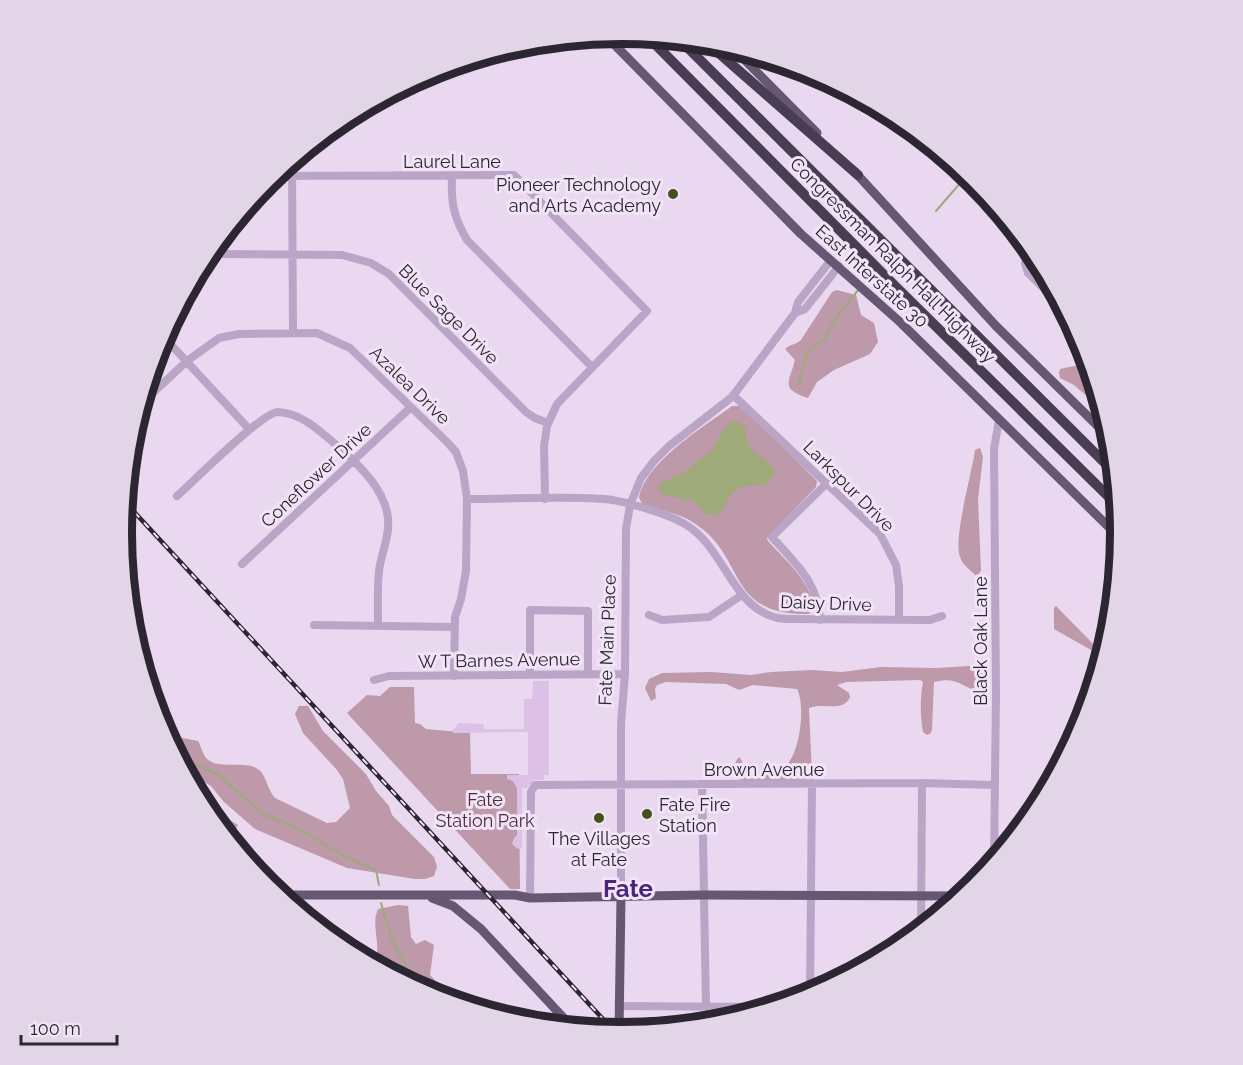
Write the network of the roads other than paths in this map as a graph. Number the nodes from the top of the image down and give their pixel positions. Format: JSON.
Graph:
{"nodes":[{"id":1,"x":614,"y":44,"type":"edge"},
{"id":2,"x":656,"y":45,"type":"edge"},
{"id":3,"x":689,"y":49,"type":"edge"},
{"id":4,"x":719,"y":54,"type":"edge"},
{"id":5,"x":745,"y":59,"type":"edge"},
{"id":6,"x":292,"y":172,"type":"edge"},
{"id":7,"x":858,"y":175,"type":"junction"},
{"id":8,"x":288,"y":176,"type":"edge"},
{"id":9,"x":292,"y":176,"type":"junction"},
{"id":10,"x":452,"y":176,"type":"junction"},
{"id":11,"x":220,"y":254,"type":"edge"},
{"id":12,"x":293,"y":255,"type":"junction"},
{"id":13,"x":1027,"y":259,"type":"edge"},
{"id":14,"x":831,"y":260,"type":"junction"},
{"id":15,"x":839,"y":266,"type":"junction"},
{"id":16,"x":1047,"y":292,"type":"edge"},
{"id":17,"x":795,"y":313,"type":"junction"},
{"id":18,"x":293,"y":333,"type":"junction"},
{"id":19,"x":170,"y":344,"type":"edge"},
{"id":20,"x":187,"y":362,"type":"junction"},
{"id":21,"x":592,"y":367,"type":"junction"},
{"id":22,"x":153,"y":393,"type":"edge"},
{"id":23,"x":734,"y":395,"type":"junction"},
{"id":24,"x":411,"y":407,"type":"junction"},
{"id":25,"x":999,"y":420,"type":"junction"},
{"id":26,"x":548,"y":423,"type":"junction"},
{"id":27,"x":1099,"y":427,"type":"edge"},
{"id":28,"x":249,"y":429,"type":"junction"},
{"id":29,"x":353,"y":461,"type":"junction"},
{"id":30,"x":1105,"y":464,"type":"edge"},
{"id":31,"x":827,"y":483,"type":"junction"},
{"id":32,"x":177,"y":496,"type":"dead end"},
{"id":33,"x":1109,"y":497,"type":"edge"},
{"id":34,"x":467,"y":499,"type":"junction"},
{"id":35,"x":545,"y":499,"type":"junction"},
{"id":36,"x":630,"y":506,"type":"junction"},
{"id":37,"x":1110,"y":528,"type":"edge"},
{"id":38,"x":242,"y":564,"type":"dead end"},
{"id":39,"x":742,"y":595,"type":"junction"},
{"id":40,"x":649,"y":615,"type":"dead end"},
{"id":41,"x":942,"y":616,"type":"dead end"},
{"id":42,"x":820,"y":620,"type":"junction"},
{"id":43,"x":899,"y":620,"type":"junction"},
{"id":44,"x":314,"y":625,"type":"dead end"},
{"id":45,"x":378,"y":626,"type":"junction"},
{"id":46,"x":455,"y":627,"type":"junction"},
{"id":47,"x":625,"y":674,"type":"junction"},
{"id":48,"x":530,"y":675,"type":"junction"},
{"id":49,"x":588,"y":675,"type":"junction"},
{"id":50,"x":454,"y":676,"type":"junction"},
{"id":51,"x":374,"y":680,"type":"dead end"},
{"id":52,"x":812,"y":783,"type":"junction"},
{"id":53,"x":922,"y":783,"type":"junction"},
{"id":54,"x":621,"y":784,"type":"junction"},
{"id":55,"x":702,"y":784,"type":"junction"},
{"id":56,"x":994,"y":785,"type":"junction"},
{"id":57,"x":994,"y":849,"type":"edge"},
{"id":58,"x":294,"y":895,"type":"edge"},
{"id":59,"x":412,"y":895,"type":"junction"},
{"id":60,"x":703,"y":895,"type":"junction"},
{"id":61,"x":810,"y":895,"type":"junction"},
{"id":62,"x":921,"y":896,"type":"junction"},
{"id":63,"x":948,"y":896,"type":"edge"},
{"id":64,"x":621,"y":897,"type":"junction"},
{"id":65,"x":530,"y":898,"type":"junction"},
{"id":66,"x":921,"y":918,"type":"edge"},
{"id":67,"x":810,"y":984,"type":"edge"},
{"id":68,"x":620,"y":1006,"type":"junction"},
{"id":69,"x":706,"y":1007,"type":"junction"},
{"id":70,"x":739,"y":1007,"type":"edge"},
{"id":71,"x":563,"y":1017,"type":"edge"},
{"id":72,"x":620,"y":1022,"type":"edge"}],
"edges":[{"from":1,"to":14,"type":"main road","name":"East Interstate 30"},
{"from":2,"to":33,"type":"highway","name":"Congressman Ralph Hall Highway"},
{"from":3,"to":30,"type":"highway","name":"Congressman Ralph Hall Highway"},
{"from":4,"to":7,"type":"highway"},
{"from":5,"to":7,"type":"main road"},
{"from":6,"to":9,"type":"street"},
{"from":7,"to":27,"type":"main road"},
{"from":8,"to":9,"type":"street","name":"Laurel Lane"},
{"from":9,"to":10,"type":"street","name":"Laurel Lane"},
{"from":9,"to":12,"type":"street"},
{"from":10,"to":21,"type":"street"},
{"from":10,"to":21,"type":"street","name":"Laurel Lane"},
{"from":11,"to":12,"type":"street","name":"Blue Sage Drive"},
{"from":12,"to":18,"type":"street"},
{"from":12,"to":26,"type":"street","name":"Blue Sage Drive"},
{"from":13,"to":16,"type":"street"},
{"from":14,"to":15,"type":"main road","name":"East Interstate 30"},
{"from":14,"to":17,"type":"street","name":"Fate Main Place"},
{"from":15,"to":17,"type":"street","name":"Fate Main Place"},
{"from":15,"to":25,"type":"main road","name":"East Interstate 30"},
{"from":17,"to":23,"type":"street","name":"Fate Main Place"},
{"from":18,"to":20,"type":"street","name":"Azalea Drive"},
{"from":18,"to":24,"type":"street","name":"Azalea Drive"},
{"from":19,"to":20,"type":"street"},
{"from":20,"to":22,"type":"street","name":"Azalea Drive"},
{"from":20,"to":28,"type":"street"},
{"from":21,"to":26,"type":"street"},
{"from":23,"to":31,"type":"street","name":"Larkspur Drive"},
{"from":23,"to":36,"type":"street","name":"Fate Main Place"},
{"from":24,"to":29,"type":"street","name":"Coneflower Drive"},
{"from":24,"to":34,"type":"street","name":"Azalea Drive"},
{"from":25,"to":37,"type":"main road","name":"East Interstate 30"},
{"from":25,"to":56,"type":"street","name":"Black Oak Lane"},
{"from":26,"to":35,"type":"street"},
{"from":28,"to":29,"type":"street"},
{"from":28,"to":32,"type":"street"},
{"from":29,"to":38,"type":"street","name":"Coneflower Drive"},
{"from":29,"to":45,"type":"street"},
{"from":31,"to":42,"type":"street"},
{"from":31,"to":43,"type":"street","name":"Larkspur Drive"},
{"from":34,"to":35,"type":"street","name":"Daisy Drive"},
{"from":34,"to":46,"type":"street","name":"Azalea Drive"},
{"from":35,"to":36,"type":"street","name":"Daisy Drive"},
{"from":36,"to":39,"type":"street","name":"Daisy Drive"},
{"from":36,"to":47,"type":"street","name":"Fate Main Place"},
{"from":39,"to":40,"type":"street"},
{"from":39,"to":42,"type":"street","name":"Daisy Drive"},
{"from":41,"to":43,"type":"street","name":"Daisy Drive"},
{"from":42,"to":43,"type":"street","name":"Daisy Drive"},
{"from":44,"to":45,"type":"street"},
{"from":45,"to":46,"type":"street"},
{"from":46,"to":50,"type":"street","name":"Azalea Drive"},
{"from":47,"to":49,"type":"street","name":"W T Barnes Avenue"},
{"from":47,"to":54,"type":"street","name":"Fate Main Place"},
{"from":48,"to":49,"type":"street","name":"W T Barnes Avenue"},
{"from":48,"to":49,"type":"street"},
{"from":48,"to":50,"type":"street","name":"W T Barnes Avenue"},
{"from":50,"to":51,"type":"street","name":"W T Barnes Avenue"},
{"from":52,"to":53,"type":"street","name":"Brown Avenue"},
{"from":52,"to":55,"type":"street","name":"Brown Avenue"},
{"from":52,"to":61,"type":"street"},
{"from":53,"to":56,"type":"street","name":"Brown Avenue"},
{"from":53,"to":62,"type":"street"},
{"from":54,"to":55,"type":"street","name":"Brown Avenue"},
{"from":54,"to":64,"type":"street","name":"Fate Main Place"},
{"from":54,"to":65,"type":"street","name":"Brown Avenue"},
{"from":55,"to":60,"type":"street"},
{"from":56,"to":57,"type":"street","name":"Black Oak Lane"},
{"from":58,"to":59,"type":"main road"},
{"from":59,"to":65,"type":"main road"},
{"from":59,"to":71,"type":"main road"},
{"from":60,"to":61,"type":"main road"},
{"from":60,"to":64,"type":"main road"},
{"from":60,"to":69,"type":"street"},
{"from":61,"to":62,"type":"main road"},
{"from":61,"to":67,"type":"street"},
{"from":62,"to":63,"type":"main road"},
{"from":62,"to":66,"type":"street"},
{"from":64,"to":65,"type":"main road"},
{"from":64,"to":68,"type":"main road","name":"Fate Main Place"},
{"from":68,"to":69,"type":"street"},
{"from":68,"to":72,"type":"main road","name":"Fate Main Place"},
{"from":69,"to":70,"type":"street"}]}
